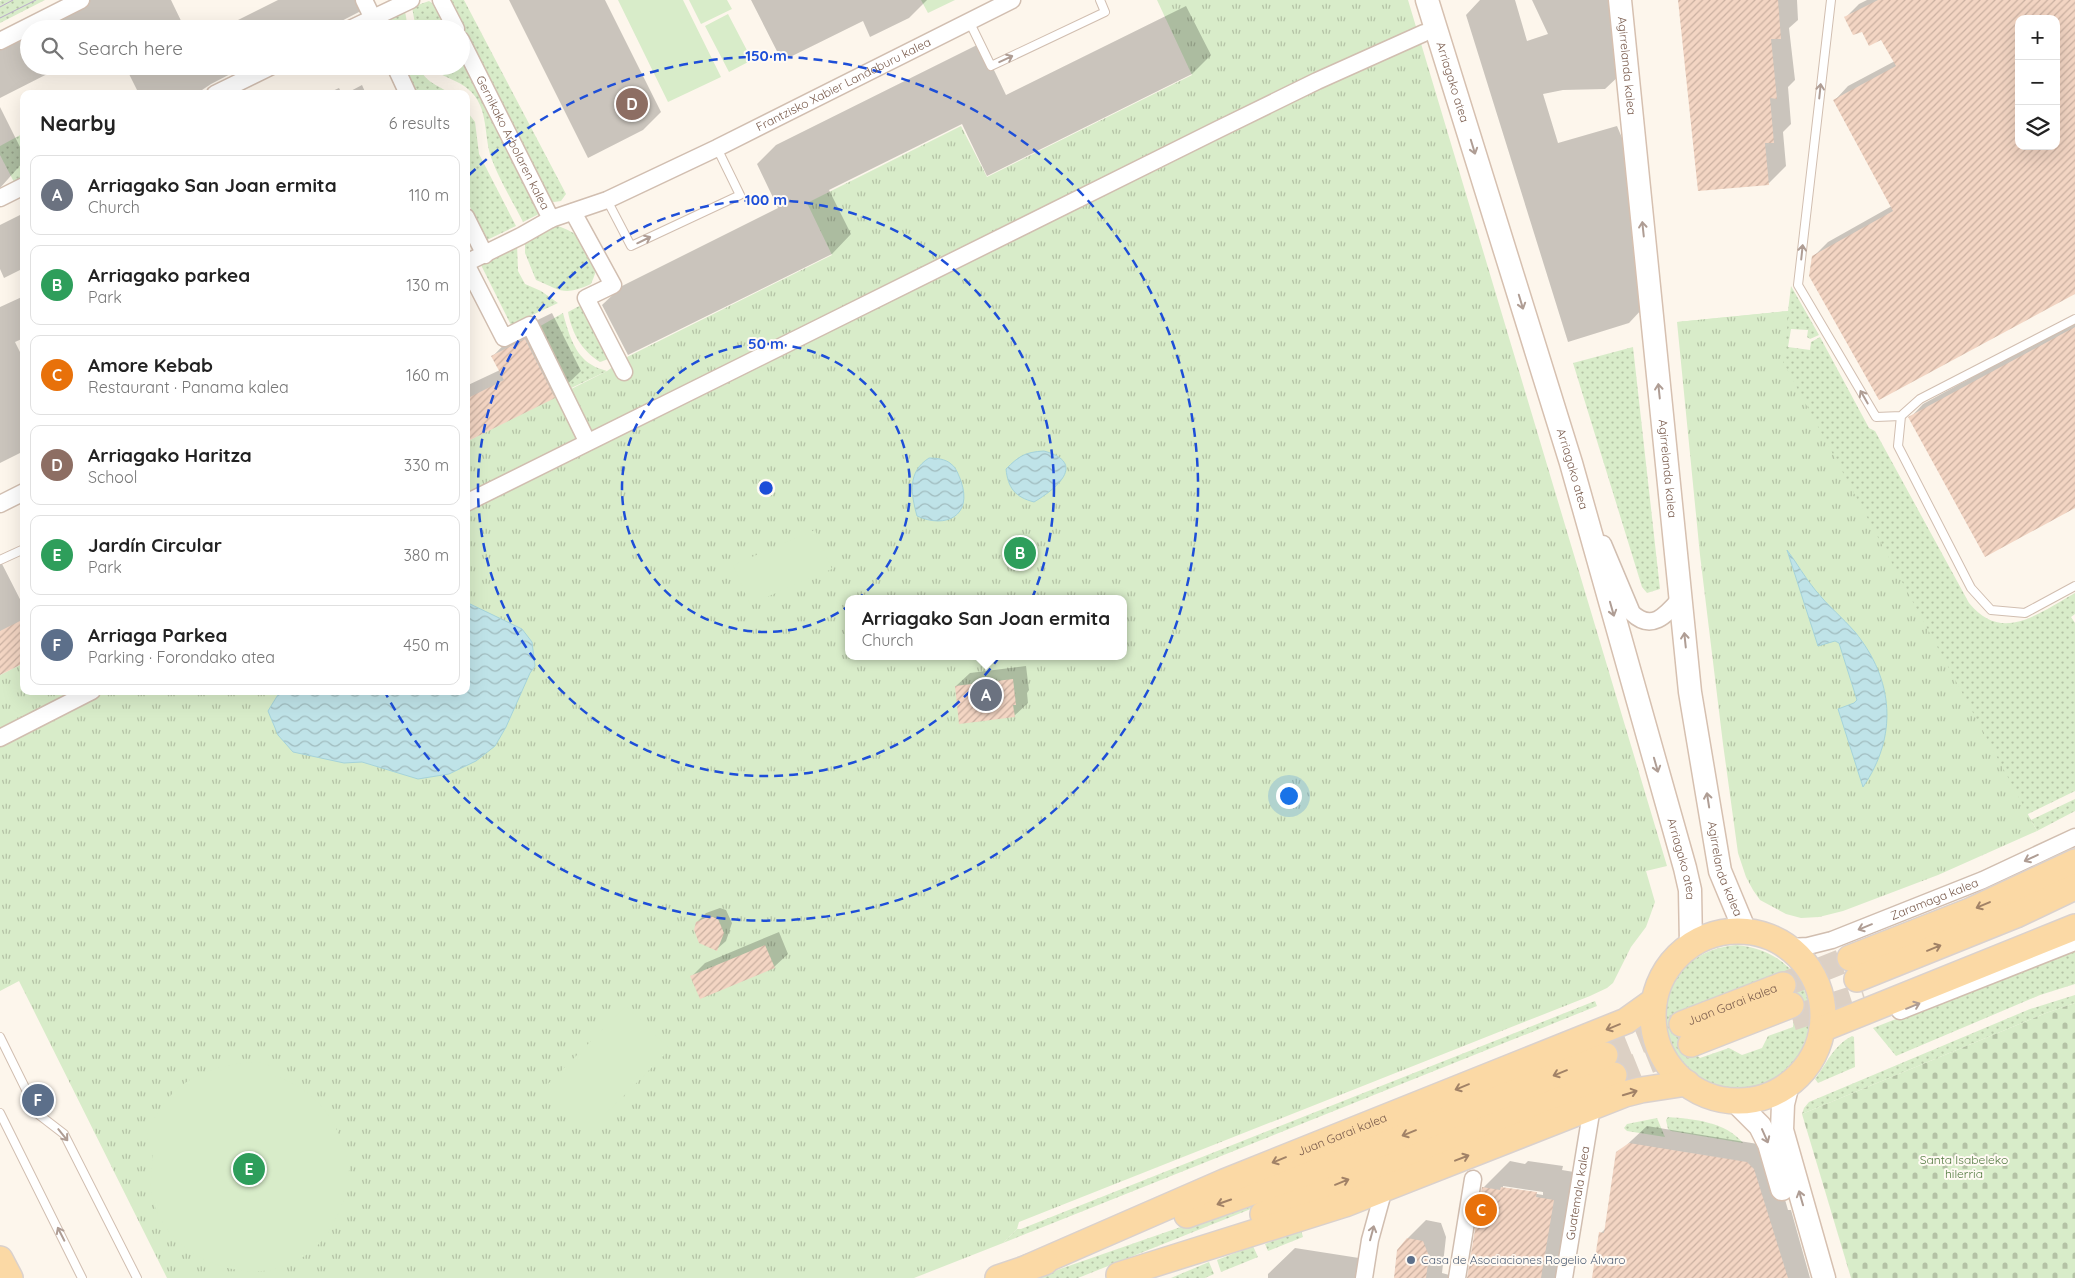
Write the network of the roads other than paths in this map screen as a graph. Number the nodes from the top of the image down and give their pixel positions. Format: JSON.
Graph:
{"nodes":[{"id":1,"x":81,"y":0,"type":"edge"},
{"id":2,"x":364,"y":0,"type":"edge"},
{"id":3,"x":411,"y":0,"type":"edge"},
{"id":4,"x":441,"y":0,"type":"edge"},
{"id":5,"x":1012,"y":0,"type":"edge"},
{"id":6,"x":1100,"y":0,"type":"edge"},
{"id":7,"x":1427,"y":0,"type":"edge"},
{"id":8,"x":1620,"y":0,"type":"edge"},
{"id":9,"x":1831,"y":0,"type":"edge"},
{"id":10,"x":41,"y":20,"type":"edge"},
{"id":11,"x":374,"y":20,"type":"edge"},
{"id":12,"x":380,"y":20,"type":"edge"},
{"id":13,"x":451,"y":20,"type":"edge"},
{"id":14,"x":969,"y":21,"type":"junction"},
{"id":15,"x":20,"y":31,"type":"edge"},
{"id":16,"x":1424,"y":33,"type":"dead end"},
{"id":17,"x":0,"y":41,"type":"edge"},
{"id":18,"x":470,"y":58,"type":"edge"},
{"id":19,"x":254,"y":75,"type":"edge"},
{"id":20,"x":400,"y":75,"type":"edge"},
{"id":21,"x":223,"y":90,"type":"edge"},
{"id":22,"x":406,"y":90,"type":"edge"},
{"id":23,"x":717,"y":148,"type":"junction"},
{"id":24,"x":20,"y":188,"type":"edge"},
{"id":25,"x":0,"y":198,"type":"edge"},
{"id":26,"x":607,"y":200,"type":"junction"},
{"id":27,"x":573,"y":212,"type":"junction"},
{"id":28,"x":550,"y":219,"type":"junction"},
{"id":29,"x":470,"y":225,"type":"edge"},
{"id":30,"x":485,"y":255,"type":"junction"},
{"id":31,"x":470,"y":261,"type":"edge"},
{"id":32,"x":470,"y":271,"type":"edge"},
{"id":33,"x":2075,"y":319,"type":"edge"},
{"id":34,"x":624,"y":372,"type":"dead end"},
{"id":35,"x":1901,"y":416,"type":"junction"},
{"id":36,"x":587,"y":441,"type":"junction"},
{"id":37,"x":1576,"y":482,"type":"junction"},
{"id":38,"x":20,"y":494,"type":"edge"},
{"id":39,"x":470,"y":501,"type":"edge"},
{"id":40,"x":0,"y":504,"type":"edge"},
{"id":41,"x":20,"y":551,"type":"edge"},
{"id":42,"x":0,"y":560,"type":"edge"},
{"id":43,"x":2075,"y":586,"type":"edge"},
{"id":44,"x":1680,"y":599,"type":"junction"},
{"id":45,"x":84,"y":695,"type":"edge"},
{"id":46,"x":0,"y":738,"type":"edge"},
{"id":47,"x":2075,"y":837,"type":"edge"},
{"id":48,"x":2075,"y":862,"type":"edge"},
{"id":49,"x":2075,"y":887,"type":"edge"},
{"id":50,"x":2075,"y":914,"type":"edge"},
{"id":51,"x":2075,"y":927,"type":"edge"},
{"id":52,"x":1745,"y":931,"type":"junction"},
{"id":53,"x":2075,"y":942,"type":"edge"},
{"id":54,"x":1691,"y":945,"type":"junction"},
{"id":55,"x":1789,"y":947,"type":"junction"},
{"id":56,"x":1857,"y":977,"type":"junction"},
{"id":57,"x":1654,"y":1001,"type":"junction"},
{"id":58,"x":1788,"y":1003,"type":"joint"},
{"id":59,"x":1821,"y":1036,"type":"junction"},
{"id":60,"x":0,"y":1037,"type":"edge"},
{"id":61,"x":1687,"y":1083,"type":"junction"},
{"id":62,"x":1788,"y":1084,"type":"junction"},
{"id":63,"x":1734,"y":1100,"type":"junction"},
{"id":64,"x":1592,"y":1107,"type":"junction"},
{"id":65,"x":0,"y":1113,"type":"edge"},
{"id":66,"x":1473,"y":1179,"type":"dead end"},
{"id":67,"x":1384,"y":1189,"type":"junction"},
{"id":68,"x":0,"y":1258,"type":"edge"},
{"id":69,"x":1029,"y":1267,"type":"junction"},
{"id":70,"x":1116,"y":1277,"type":"edge"},
{"id":71,"x":10,"y":1278,"type":"edge"},
{"id":72,"x":82,"y":1278,"type":"edge"},
{"id":73,"x":137,"y":1278,"type":"edge"},
{"id":74,"x":998,"y":1278,"type":"edge"},
{"id":75,"x":1364,"y":1278,"type":"edge"},
{"id":76,"x":1456,"y":1278,"type":"edge"},
{"id":77,"x":1564,"y":1278,"type":"edge"},
{"id":78,"x":1809,"y":1278,"type":"edge"},
{"id":79,"x":1824,"y":1278,"type":"edge"}],
"edges":[{"from":1,"to":10,"type":"street"},
{"from":2,"to":11,"type":"street"},
{"from":3,"to":12,"type":"street"},
{"from":4,"to":13,"type":"street"},
{"from":5,"to":14,"type":"street","name":"Frantzisko Xabier Landaburu kalea"},
{"from":14,"to":6,"type":"lane","one_way":true},
{"from":7,"to":37,"type":"main road","name":"Arriagako atea","one_way":true},
{"from":44,"to":8,"type":"main road","name":"Agirrelanda kalea","one_way":true},
{"from":35,"to":9,"type":"lane","one_way":true},
{"from":14,"to":23,"type":"street","name":"Frantzisko Xabier Landaburu kalea"},
{"from":15,"to":17,"type":"street"},
{"from":16,"to":36,"type":"street"},
{"from":18,"to":28,"type":"street","name":"Gernikako Arbolaren kalea"},
{"from":19,"to":21,"type":"street"},
{"from":20,"to":22,"type":"street"},
{"from":23,"to":26,"type":"street","name":"Frantzisko Xabier Landaburu kalea"},
{"from":26,"to":23,"type":"lane","one_way":true},
{"from":24,"to":25,"type":"street"},
{"from":26,"to":27,"type":"street","name":"Frantzisko Xabier Landaburu kalea"},
{"from":27,"to":28,"type":"street","name":"Frantzisko Xabier Landaburu kalea"},
{"from":27,"to":34,"type":"street"},
{"from":28,"to":30,"type":"street","name":"Frantzisko Xabier Landaburu kalea"},
{"from":29,"to":30,"type":"street"},
{"from":30,"to":31,"type":"street"},
{"from":32,"to":36,"type":"street"},
{"from":33,"to":35,"type":"lane"},
{"from":35,"to":43,"type":"lane"},
{"from":36,"to":39,"type":"street"},
{"from":37,"to":44,"type":"street"},
{"from":37,"to":54,"type":"main road","name":"Arriagako atea","one_way":true},
{"from":38,"to":40,"type":"street"},
{"from":41,"to":42,"type":"lane"},
{"from":52,"to":44,"type":"main road","name":"Agirrelanda kalea","one_way":true},
{"from":45,"to":46,"type":"street"},
{"from":47,"to":55,"type":"street","name":"Zaramaga kalea","one_way":true},
{"from":48,"to":56,"type":"main road","name":"Zaramaga kalea","one_way":true},
{"from":56,"to":49,"type":"main road","one_way":true},
{"from":50,"to":56,"type":"main road"},
{"from":51,"to":59,"type":"main road"},
{"from":52,"to":54,"type":"main road"},
{"from":52,"to":55,"type":"main road"},
{"from":59,"to":53,"type":"street","one_way":true},
{"from":54,"to":57,"type":"main road"},
{"from":55,"to":59,"type":"main road"},
{"from":57,"to":61,"type":"main road"},
{"from":57,"to":69,"type":"main road","name":"Juan Garai kalea","one_way":true},
{"from":58,"to":58,"type":"main road","name":"Juan Garai kalea"},
{"from":59,"to":62,"type":"main road"},
{"from":60,"to":73,"type":"lane","one_way":true},
{"from":61,"to":63,"type":"main road"},
{"from":64,"to":61,"type":"main road","name":"Juan Garai kalea","one_way":true},
{"from":62,"to":63,"type":"main road"},
{"from":79,"to":62,"type":"main road","one_way":true},
{"from":63,"to":78,"type":"main road","one_way":true},
{"from":67,"to":64,"type":"main road","name":"Juan Garai kalea","one_way":true},
{"from":64,"to":77,"type":"street","name":"Guatemala kalea"},
{"from":72,"to":65,"type":"lane","one_way":true},
{"from":66,"to":76,"type":"street"},
{"from":67,"to":70,"type":"main road","name":"Juan Garai kalea"},
{"from":75,"to":67,"type":"street","one_way":true},
{"from":68,"to":71,"type":"main road"},
{"from":70,"to":69,"type":"main road","name":"Juan Garai kalea","one_way":true},
{"from":69,"to":74,"type":"main road","name":"Juan Garai kalea"}]}
